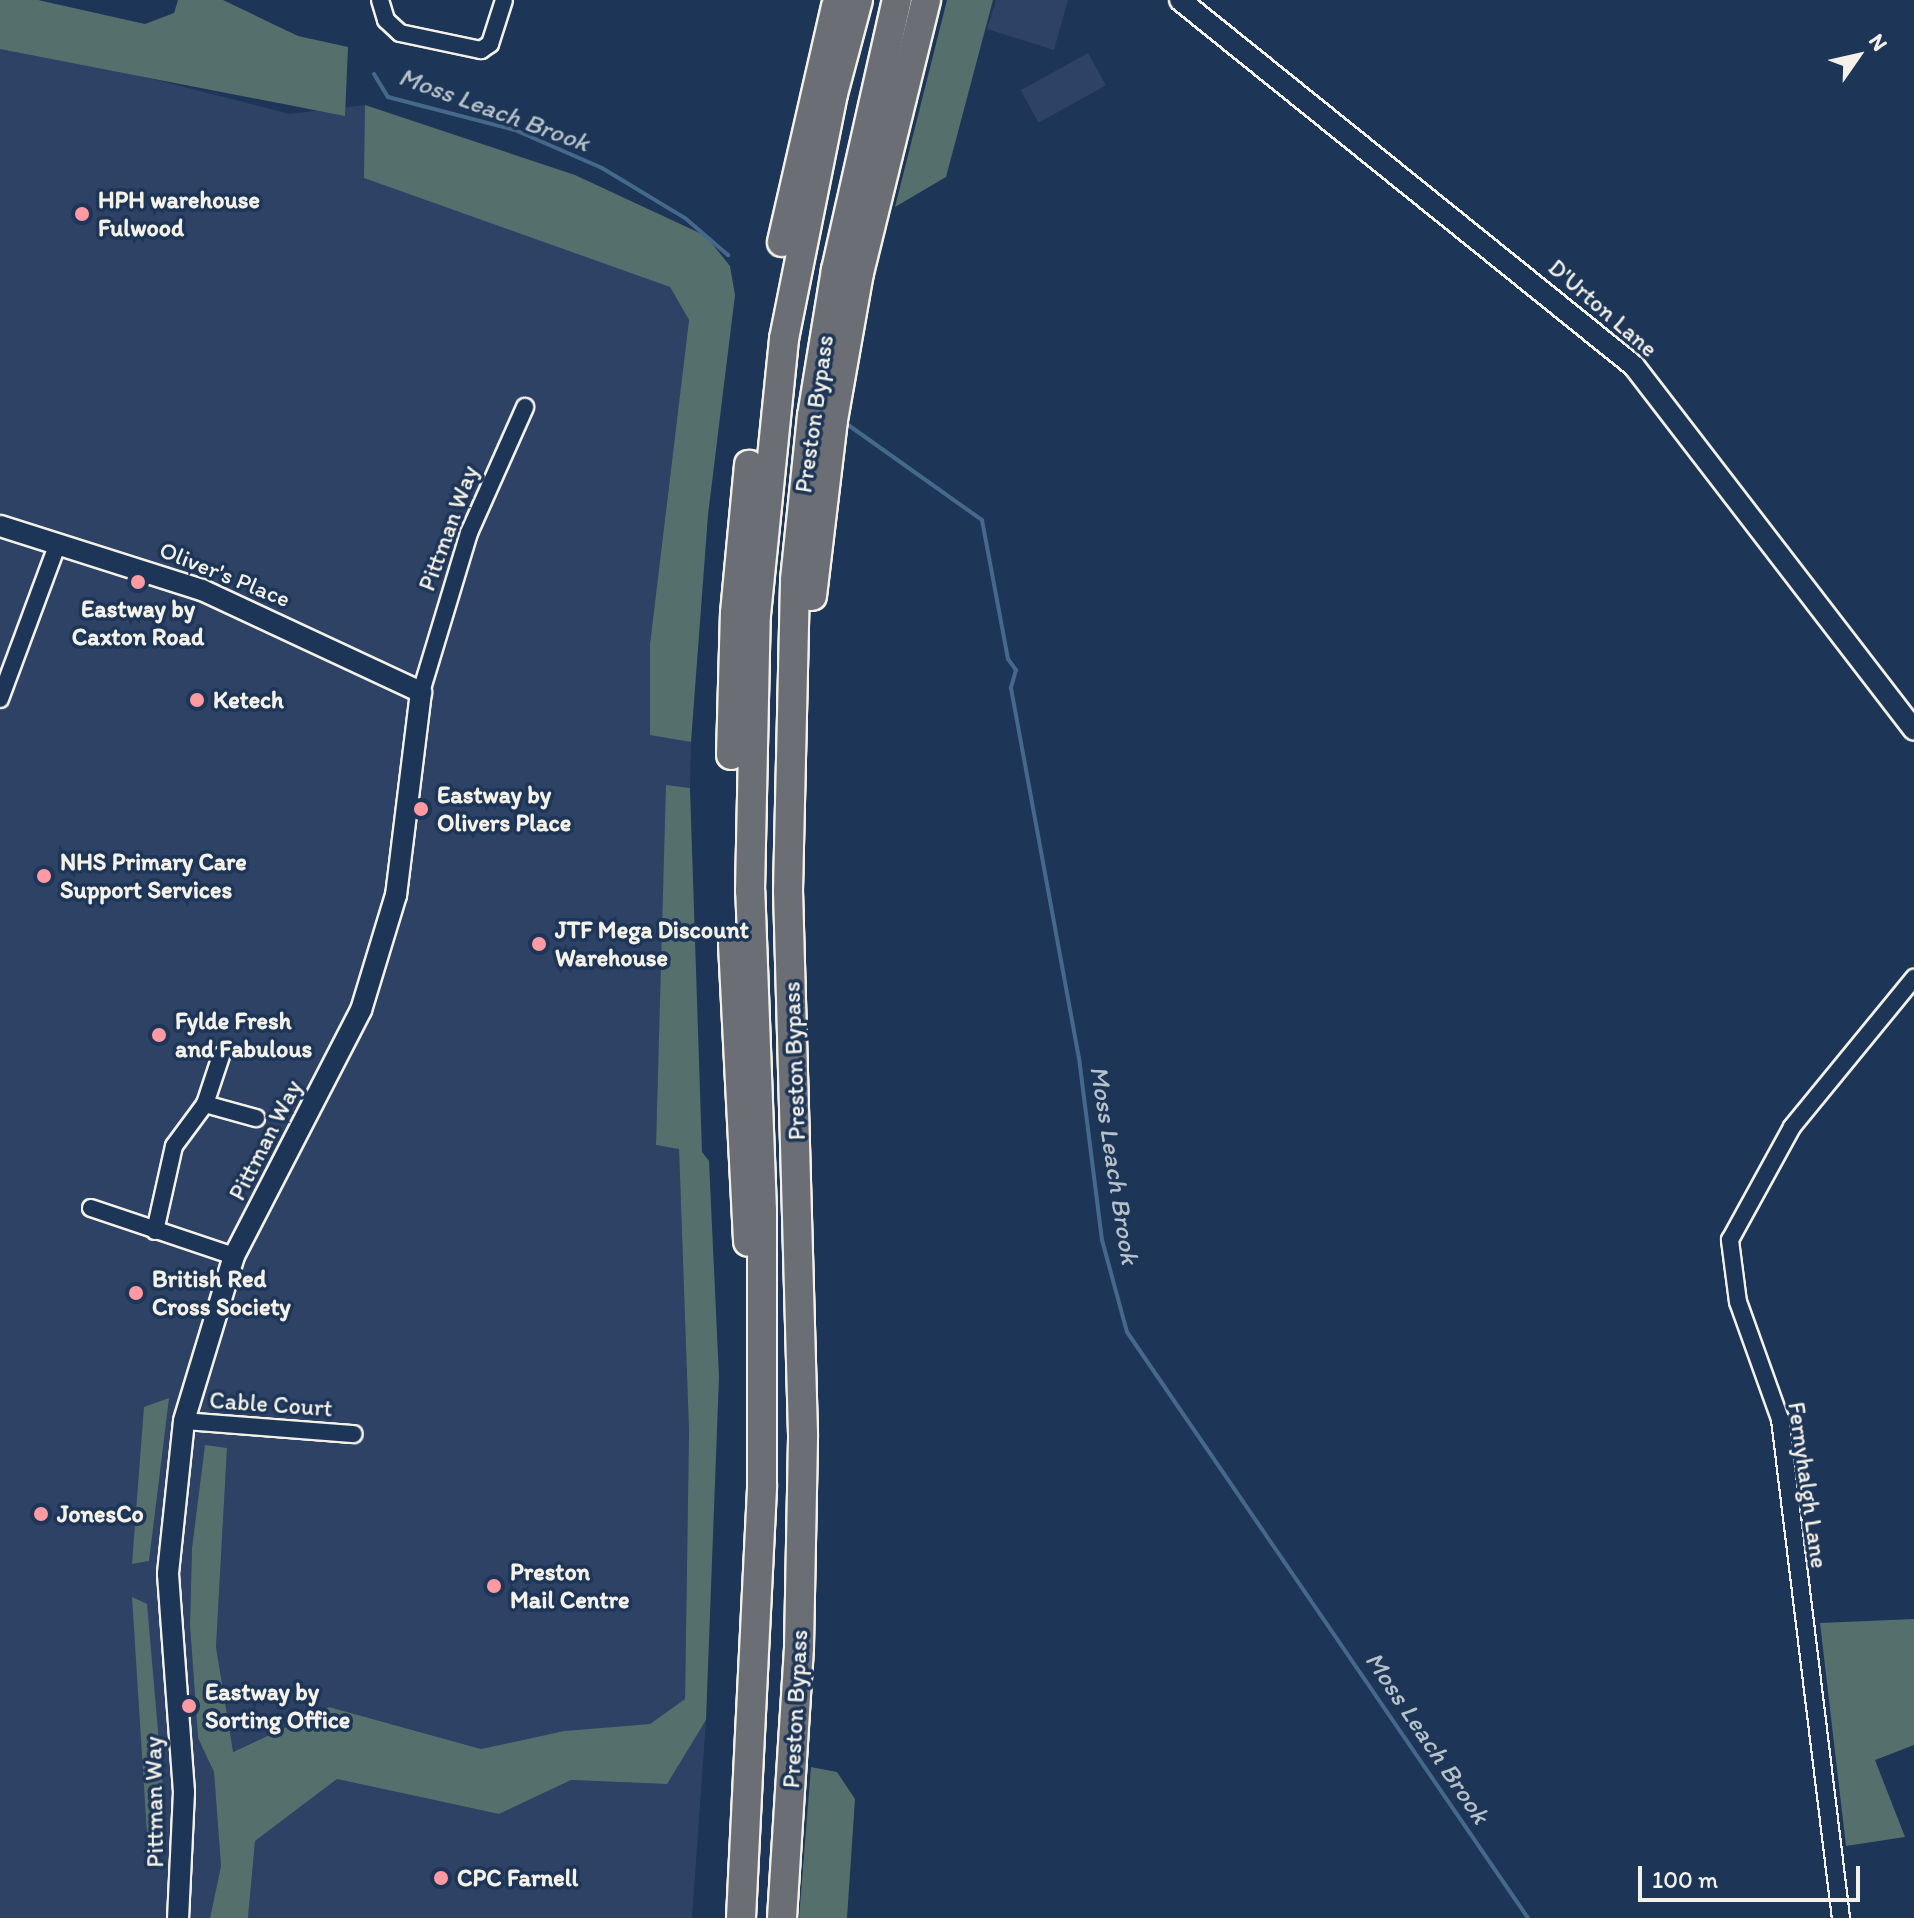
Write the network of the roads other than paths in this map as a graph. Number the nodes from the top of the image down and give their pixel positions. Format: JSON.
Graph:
{"nodes":[{"id":1,"x":380,"y":0,"type":"edge"},
{"id":2,"x":504,"y":0,"type":"edge"},
{"id":3,"x":838,"y":0,"type":"edge"},
{"id":4,"x":858,"y":0,"type":"edge"},
{"id":5,"x":897,"y":0,"type":"edge"},
{"id":6,"x":911,"y":0,"type":"edge"},
{"id":7,"x":926,"y":0,"type":"edge"},
{"id":8,"x":1180,"y":0,"type":"edge"},
{"id":9,"x":848,"y":207,"type":"junction"},
{"id":10,"x":525,"y":407,"type":"dead end"},
{"id":11,"x":0,"y":526,"type":"edge"},
{"id":12,"x":57,"y":546,"type":"junction"},
{"id":13,"x":421,"y":692,"type":"junction"},
{"id":14,"x":0,"y":699,"type":"edge"},
{"id":15,"x":1914,"y":730,"type":"edge"},
{"id":16,"x":788,"y":828,"type":"junction"},
{"id":17,"x":1914,"y":978,"type":"edge"},
{"id":18,"x":221,"y":1056,"type":"dead end"},
{"id":19,"x":205,"y":1104,"type":"junction"},
{"id":20,"x":256,"y":1118,"type":"dead end"},
{"id":21,"x":91,"y":1208,"type":"dead end"},
{"id":22,"x":155,"y":1231,"type":"junction"},
{"id":23,"x":234,"y":1256,"type":"junction"},
{"id":24,"x":762,"y":1346,"type":"junction"},
{"id":25,"x":184,"y":1421,"type":"junction"},
{"id":26,"x":354,"y":1434,"type":"dead end"},
{"id":27,"x":178,"y":1918,"type":"edge"},
{"id":28,"x":741,"y":1918,"type":"edge"},
{"id":29,"x":782,"y":1918,"type":"edge"},
{"id":30,"x":1841,"y":1918,"type":"edge"}],
"edges":[{"from":1,"to":2,"type":"street"},
{"from":3,"to":24,"type":"highway"},
{"from":4,"to":24,"type":"highway"},
{"from":5,"to":9,"type":"highway"},
{"from":6,"to":9,"type":"highway"},
{"from":7,"to":16,"type":"highway"},
{"from":8,"to":15,"type":"street","name":"D'Urton Lane"},
{"from":9,"to":16,"type":"highway","name":"Preston Bypass"},
{"from":10,"to":13,"type":"street","name":"Pittman Way"},
{"from":11,"to":12,"type":"street","name":"Oliver's Place"},
{"from":12,"to":13,"type":"street","name":"Oliver's Place"},
{"from":12,"to":14,"type":"street"},
{"from":13,"to":23,"type":"street","name":"Pittman Way"},
{"from":16,"to":29,"type":"highway","name":"Preston Bypass"},
{"from":17,"to":30,"type":"street","name":"Fernyhalgh Lane"},
{"from":18,"to":19,"type":"street"},
{"from":19,"to":20,"type":"street"},
{"from":19,"to":22,"type":"street"},
{"from":21,"to":22,"type":"street"},
{"from":22,"to":23,"type":"street"},
{"from":23,"to":25,"type":"street","name":"Pittman Way"},
{"from":24,"to":28,"type":"highway","name":"Preston Bypass"},
{"from":25,"to":26,"type":"street","name":"Cable Court"},
{"from":25,"to":27,"type":"street","name":"Pittman Way"}]}
